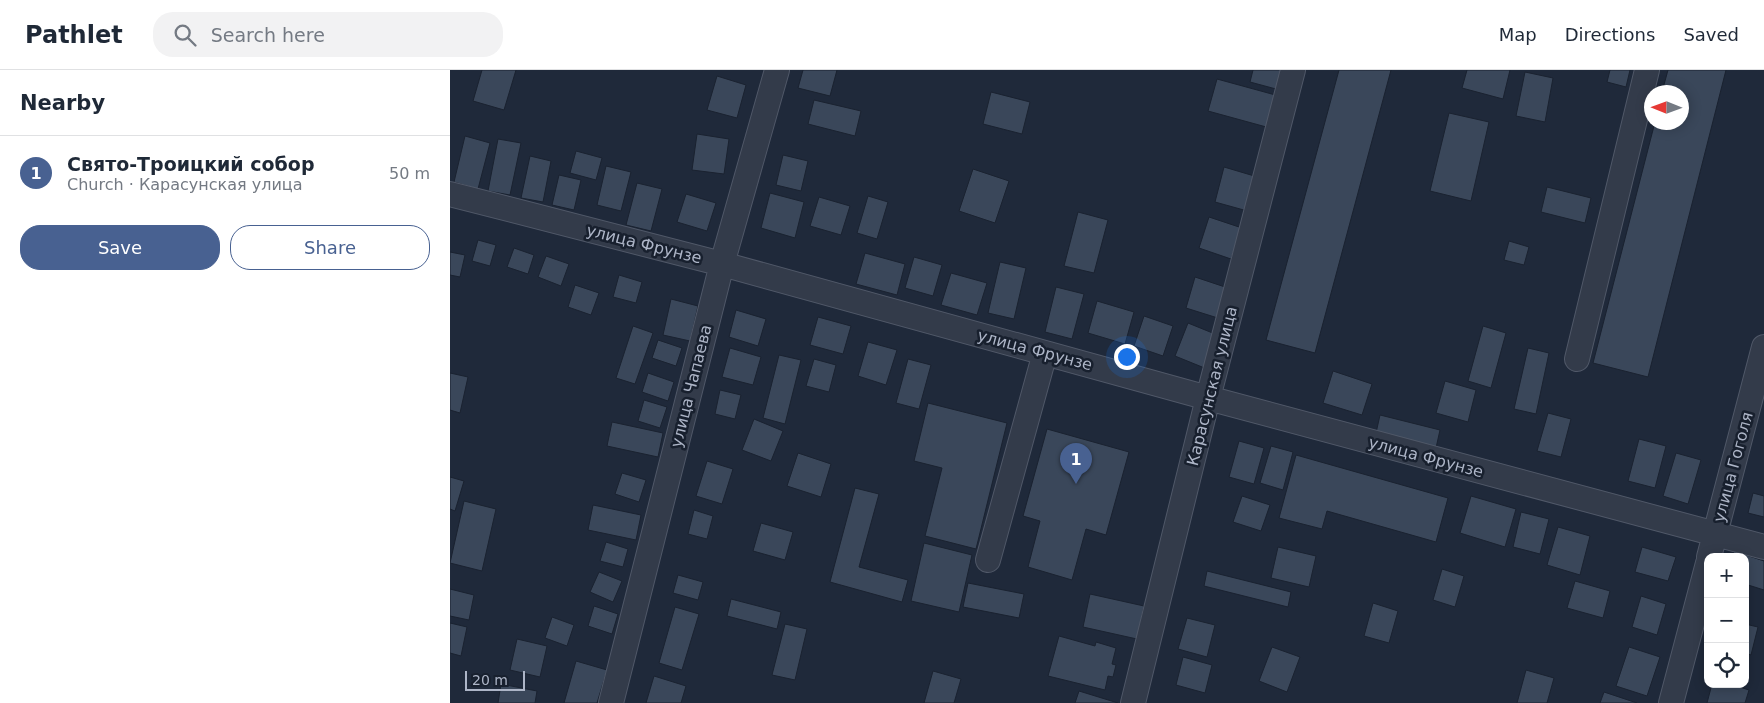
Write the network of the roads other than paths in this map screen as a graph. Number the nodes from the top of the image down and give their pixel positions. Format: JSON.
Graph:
{"nodes":[{"id":1,"x":777,"y":70,"type":"edge"},
{"id":2,"x":1293,"y":70,"type":"edge"},
{"id":3,"x":1648,"y":70,"type":"edge"},
{"id":4,"x":450,"y":194,"type":"edge"},
{"id":5,"x":722,"y":264,"type":"junction"},
{"id":6,"x":1764,"y":347,"type":"edge"},
{"id":7,"x":1045,"y":353,"type":"junction"},
{"id":8,"x":1577,"y":359,"type":"dead end"},
{"id":9,"x":1208,"y":398,"type":"junction"},
{"id":10,"x":1712,"y":546,"type":"edge"},
{"id":11,"x":1764,"y":547,"type":"edge"},
{"id":12,"x":988,"y":560,"type":"dead end"},
{"id":13,"x":1704,"y":578,"type":"edge"},
{"id":14,"x":611,"y":703,"type":"edge"},
{"id":15,"x":1133,"y":703,"type":"edge"},
{"id":16,"x":1671,"y":703,"type":"edge"}],
"edges":[{"from":1,"to":5,"type":"street","name":"улица Чапаева"},
{"from":2,"to":9,"type":"street","name":"Карасунская улица"},
{"from":3,"to":8,"type":"street"},
{"from":4,"to":5,"type":"street","name":"улица Фрунзе"},
{"from":5,"to":7,"type":"street","name":"улица Фрунзе"},
{"from":5,"to":14,"type":"street","name":"улица Чапаева"},
{"from":6,"to":10,"type":"street","name":"улица Гоголя"},
{"from":7,"to":9,"type":"street","name":"улица Фрунзе"},
{"from":7,"to":12,"type":"street"},
{"from":9,"to":10,"type":"street","name":"улица Фрунзе"},
{"from":9,"to":15,"type":"street","name":"Карасунская улица"},
{"from":10,"to":11,"type":"street","name":"улица Фрунзе"},
{"from":13,"to":16,"type":"street"}]}
